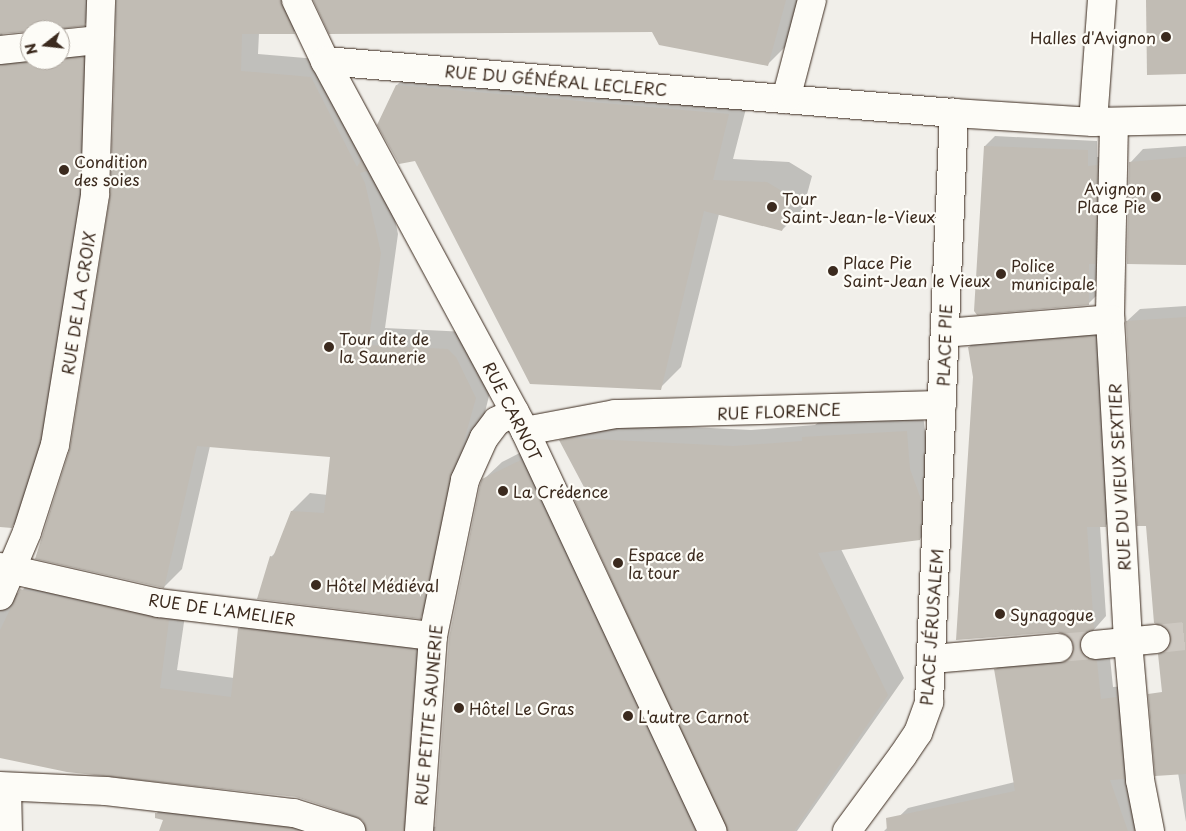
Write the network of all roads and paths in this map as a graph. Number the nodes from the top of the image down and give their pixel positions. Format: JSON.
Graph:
{"nodes":[{"id":1,"x":101,"y":0,"type":"edge"},
{"id":2,"x":296,"y":0,"type":"edge"},
{"id":3,"x":812,"y":0,"type":"edge"},
{"id":4,"x":1102,"y":0,"type":"edge"},
{"id":5,"x":99,"y":40,"type":"junction"},
{"id":6,"x":70,"y":43,"type":"edge"},
{"id":7,"x":20,"y":48,"type":"edge"},
{"id":8,"x":0,"y":50,"type":"edge"},
{"id":9,"x":325,"y":62,"type":"junction"},
{"id":10,"x":786,"y":99,"type":"junction"},
{"id":11,"x":954,"y":113,"type":"junction"},
{"id":12,"x":1186,"y":120,"type":"edge"},
{"id":13,"x":1104,"y":122,"type":"junction"},
{"id":14,"x":1110,"y":319,"type":"junction"},
{"id":15,"x":945,"y":333,"type":"junction"},
{"id":16,"x":942,"y":406,"type":"junction"},
{"id":17,"x":520,"y":421,"type":"junction"},
{"id":18,"x":939,"y":488,"type":"joint"},
{"id":19,"x":6,"y":569,"type":"edge"},
{"id":20,"x":0,"y":596,"type":"edge"},
{"id":21,"x":433,"y":636,"type":"junction"},
{"id":22,"x":1156,"y":639,"type":"tunnel mouth"},
{"id":23,"x":1128,"y":642,"type":"junction"},
{"id":24,"x":1095,"y":645,"type":"tunnel mouth"},
{"id":25,"x":1059,"y":648,"type":"tunnel mouth"},
{"id":26,"x":932,"y":659,"type":"junction"},
{"id":27,"x":3,"y":788,"type":"edge"},
{"id":28,"x":8,"y":831,"type":"edge"},
{"id":29,"x":351,"y":831,"type":"edge"},
{"id":30,"x":419,"y":831,"type":"edge"},
{"id":31,"x":712,"y":831,"type":"edge"},
{"id":32,"x":847,"y":831,"type":"edge"},
{"id":33,"x":1150,"y":831,"type":"edge"}],
"edges":[{"from":1,"to":5,"type":"street","name":"RUE DE LA CROIX"},
{"from":2,"to":9,"type":"street","name":"RUE CARNOT"},
{"from":3,"to":10,"type":"street"},
{"from":4,"to":13,"type":"street"},
{"from":5,"to":6,"type":"street"},
{"from":5,"to":19,"type":"street","name":"RUE DE LA CROIX"},
{"from":7,"to":8,"type":"street"},
{"from":9,"to":10,"type":"street","name":"RUE DU GÉNÉRAL LECLERC"},
{"from":9,"to":17,"type":"street","name":"RUE CARNOT"},
{"from":10,"to":11,"type":"street","name":"RUE DU GÉNÉRAL LECLERC"},
{"from":11,"to":13,"type":"street","name":"RUE DU GÉNÉRAL LECLERC"},
{"from":11,"to":15,"type":"street","name":"PLACE PIE"},
{"from":12,"to":13,"type":"street","name":"RUE DU GÉNÉRAL LECLERC"},
{"from":13,"to":14,"type":"street","name":"RUE DU VIEUX SEXTIER"},
{"from":14,"to":15,"type":"street"},
{"from":14,"to":23,"type":"street","name":"RUE DU VIEUX SEXTIER"},
{"from":15,"to":16,"type":"street","name":"PLACE PIE"},
{"from":16,"to":17,"type":"street","name":"RUE FLORENCE"},
{"from":16,"to":18,"type":"street","name":"PLACE PIE"},
{"from":17,"to":21,"type":"street","name":"RUE PETITE SAUNERIE"},
{"from":17,"to":31,"type":"street","name":"RUE CARNOT"},
{"from":18,"to":26,"type":"street","name":"PLACE JÉRUSALEM"},
{"from":19,"to":20,"type":"street","name":"RUE DE LA CROIX"},
{"from":19,"to":21,"type":"street","name":"RUE DE L'AMELIER"},
{"from":21,"to":30,"type":"street","name":"RUE PETITE SAUNERIE"},
{"from":22,"to":23,"type":"street"},
{"from":23,"to":24,"type":"street"},
{"from":23,"to":33,"type":"street","name":"RUE DU VIEUX SEXTIER"},
{"from":25,"to":26,"type":"street"},
{"from":26,"to":32,"type":"street","name":"PLACE JÉRUSALEM"},
{"from":27,"to":28,"type":"street"},
{"from":27,"to":29,"type":"street"}]}
